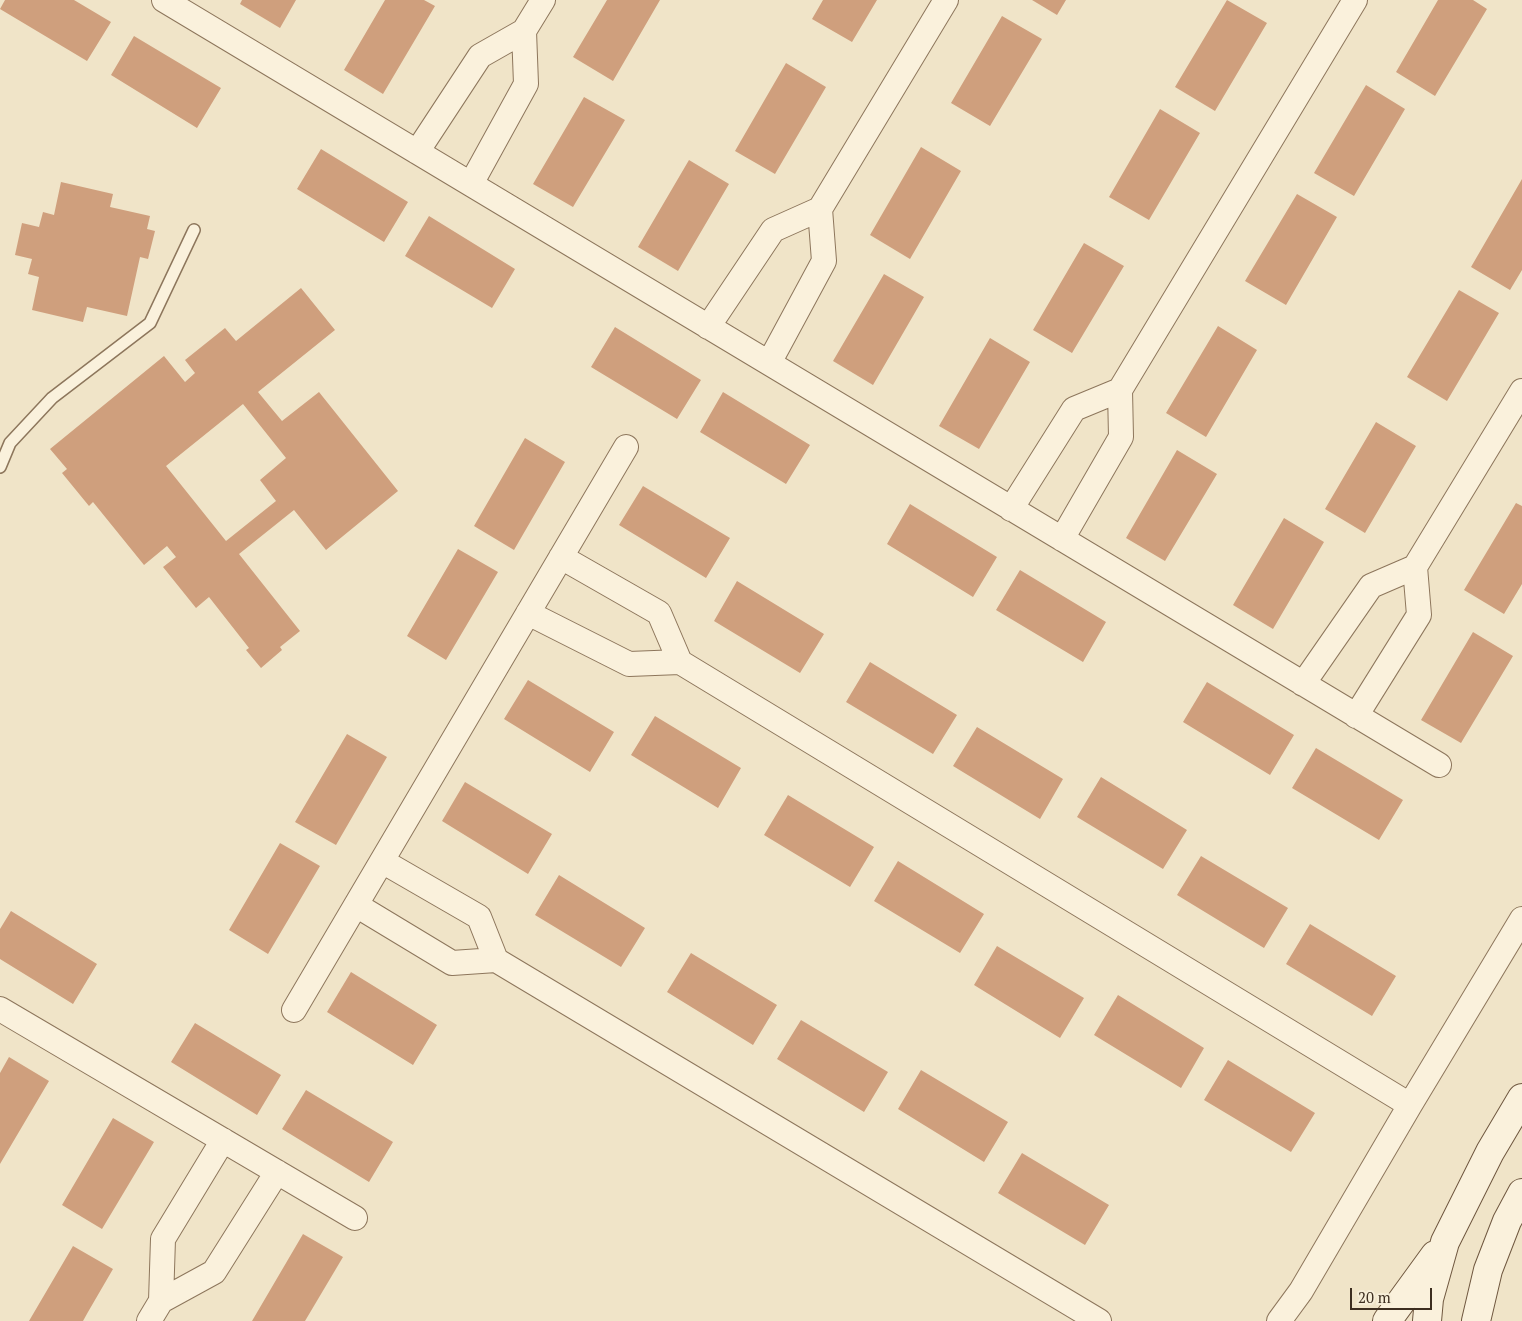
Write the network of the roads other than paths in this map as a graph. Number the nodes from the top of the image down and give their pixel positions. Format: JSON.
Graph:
{"nodes":[{"id":1,"x":543,"y":0,"type":"edge"},
{"id":2,"x":946,"y":0,"type":"edge"},
{"id":3,"x":1355,"y":0,"type":"edge"},
{"id":4,"x":168,"y":1,"type":"edge"},
{"id":5,"x":524,"y":31,"type":"junction"},
{"id":6,"x":417,"y":152,"type":"junction"},
{"id":7,"x":471,"y":184,"type":"junction"},
{"id":8,"x":820,"y":209,"type":"junction"},
{"id":9,"x":194,"y":230,"type":"dead end"},
{"id":10,"x":708,"y":327,"type":"junction"},
{"id":11,"x":769,"y":363,"type":"junction"},
{"id":12,"x":1120,"y":390,"type":"junction"},
{"id":13,"x":1522,"y":391,"type":"edge"},
{"id":14,"x":626,"y":447,"type":"dead end"},
{"id":15,"x":0,"y":467,"type":"edge"},
{"id":16,"x":1010,"y":508,"type":"junction"},
{"id":17,"x":1062,"y":539,"type":"junction"},
{"id":18,"x":561,"y":557,"type":"junction"},
{"id":19,"x":1415,"y":567,"type":"junction"},
{"id":20,"x":528,"y":613,"type":"junction"},
{"id":21,"x":680,"y":662,"type":"junction"},
{"id":22,"x":1303,"y":684,"type":"junction"},
{"id":23,"x":1356,"y":716,"type":"junction"},
{"id":24,"x":1438,"y":766,"type":"dead end"},
{"id":25,"x":382,"y":861,"type":"junction"},
{"id":26,"x":356,"y":905,"type":"junction"},
{"id":27,"x":1522,"y":919,"type":"edge"},
{"id":28,"x":496,"y":960,"type":"junction"},
{"id":29,"x":0,"y":1009,"type":"edge"},
{"id":30,"x":294,"y":1010,"type":"dead end"},
{"id":31,"x":1522,"y":1098,"type":"edge"},
{"id":32,"x":1410,"y":1105,"type":"junction"},
{"id":33,"x":223,"y":1140,"type":"junction"},
{"id":34,"x":277,"y":1172,"type":"junction"},
{"id":35,"x":1522,"y":1193,"type":"edge"},
{"id":36,"x":355,"y":1218,"type":"dead end"},
{"id":37,"x":1445,"y":1242,"type":"junction"},
{"id":38,"x":161,"y":1301,"type":"junction"},
{"id":39,"x":149,"y":1321,"type":"edge"},
{"id":40,"x":1099,"y":1321,"type":"edge"},
{"id":41,"x":1279,"y":1321,"type":"edge"},
{"id":42,"x":1387,"y":1321,"type":"edge"},
{"id":43,"x":1426,"y":1321,"type":"edge"},
{"id":44,"x":1476,"y":1321,"type":"edge"}],
"edges":[{"from":1,"to":5,"type":"street"},
{"from":2,"to":8,"type":"street"},
{"from":3,"to":12,"type":"street"},
{"from":4,"to":6,"type":"street"},
{"from":5,"to":6,"type":"street"},
{"from":5,"to":7,"type":"street"},
{"from":6,"to":7,"type":"street"},
{"from":7,"to":10,"type":"street"},
{"from":8,"to":10,"type":"street"},
{"from":8,"to":11,"type":"street"},
{"from":9,"to":15,"type":"lane"},
{"from":10,"to":11,"type":"street"},
{"from":11,"to":16,"type":"street"},
{"from":12,"to":16,"type":"street"},
{"from":12,"to":17,"type":"street"},
{"from":13,"to":19,"type":"street"},
{"from":14,"to":18,"type":"street"},
{"from":16,"to":17,"type":"street"},
{"from":17,"to":22,"type":"street"},
{"from":18,"to":20,"type":"street"},
{"from":18,"to":21,"type":"street"},
{"from":19,"to":22,"type":"street"},
{"from":19,"to":23,"type":"street"},
{"from":20,"to":21,"type":"street"},
{"from":20,"to":25,"type":"street"},
{"from":21,"to":32,"type":"street"},
{"from":22,"to":23,"type":"street"},
{"from":23,"to":24,"type":"street"},
{"from":25,"to":26,"type":"street"},
{"from":25,"to":28,"type":"street"},
{"from":26,"to":28,"type":"street"},
{"from":26,"to":30,"type":"street"},
{"from":27,"to":32,"type":"street"},
{"from":28,"to":40,"type":"street"},
{"from":29,"to":33,"type":"street"},
{"from":31,"to":37,"type":"main road"},
{"from":32,"to":41,"type":"street"},
{"from":33,"to":34,"type":"street"},
{"from":33,"to":38,"type":"street"},
{"from":34,"to":36,"type":"street"},
{"from":34,"to":38,"type":"street"},
{"from":35,"to":44,"type":"main road"},
{"from":37,"to":42,"type":"main road"},
{"from":37,"to":43,"type":"main road"},
{"from":38,"to":39,"type":"street"}]}
